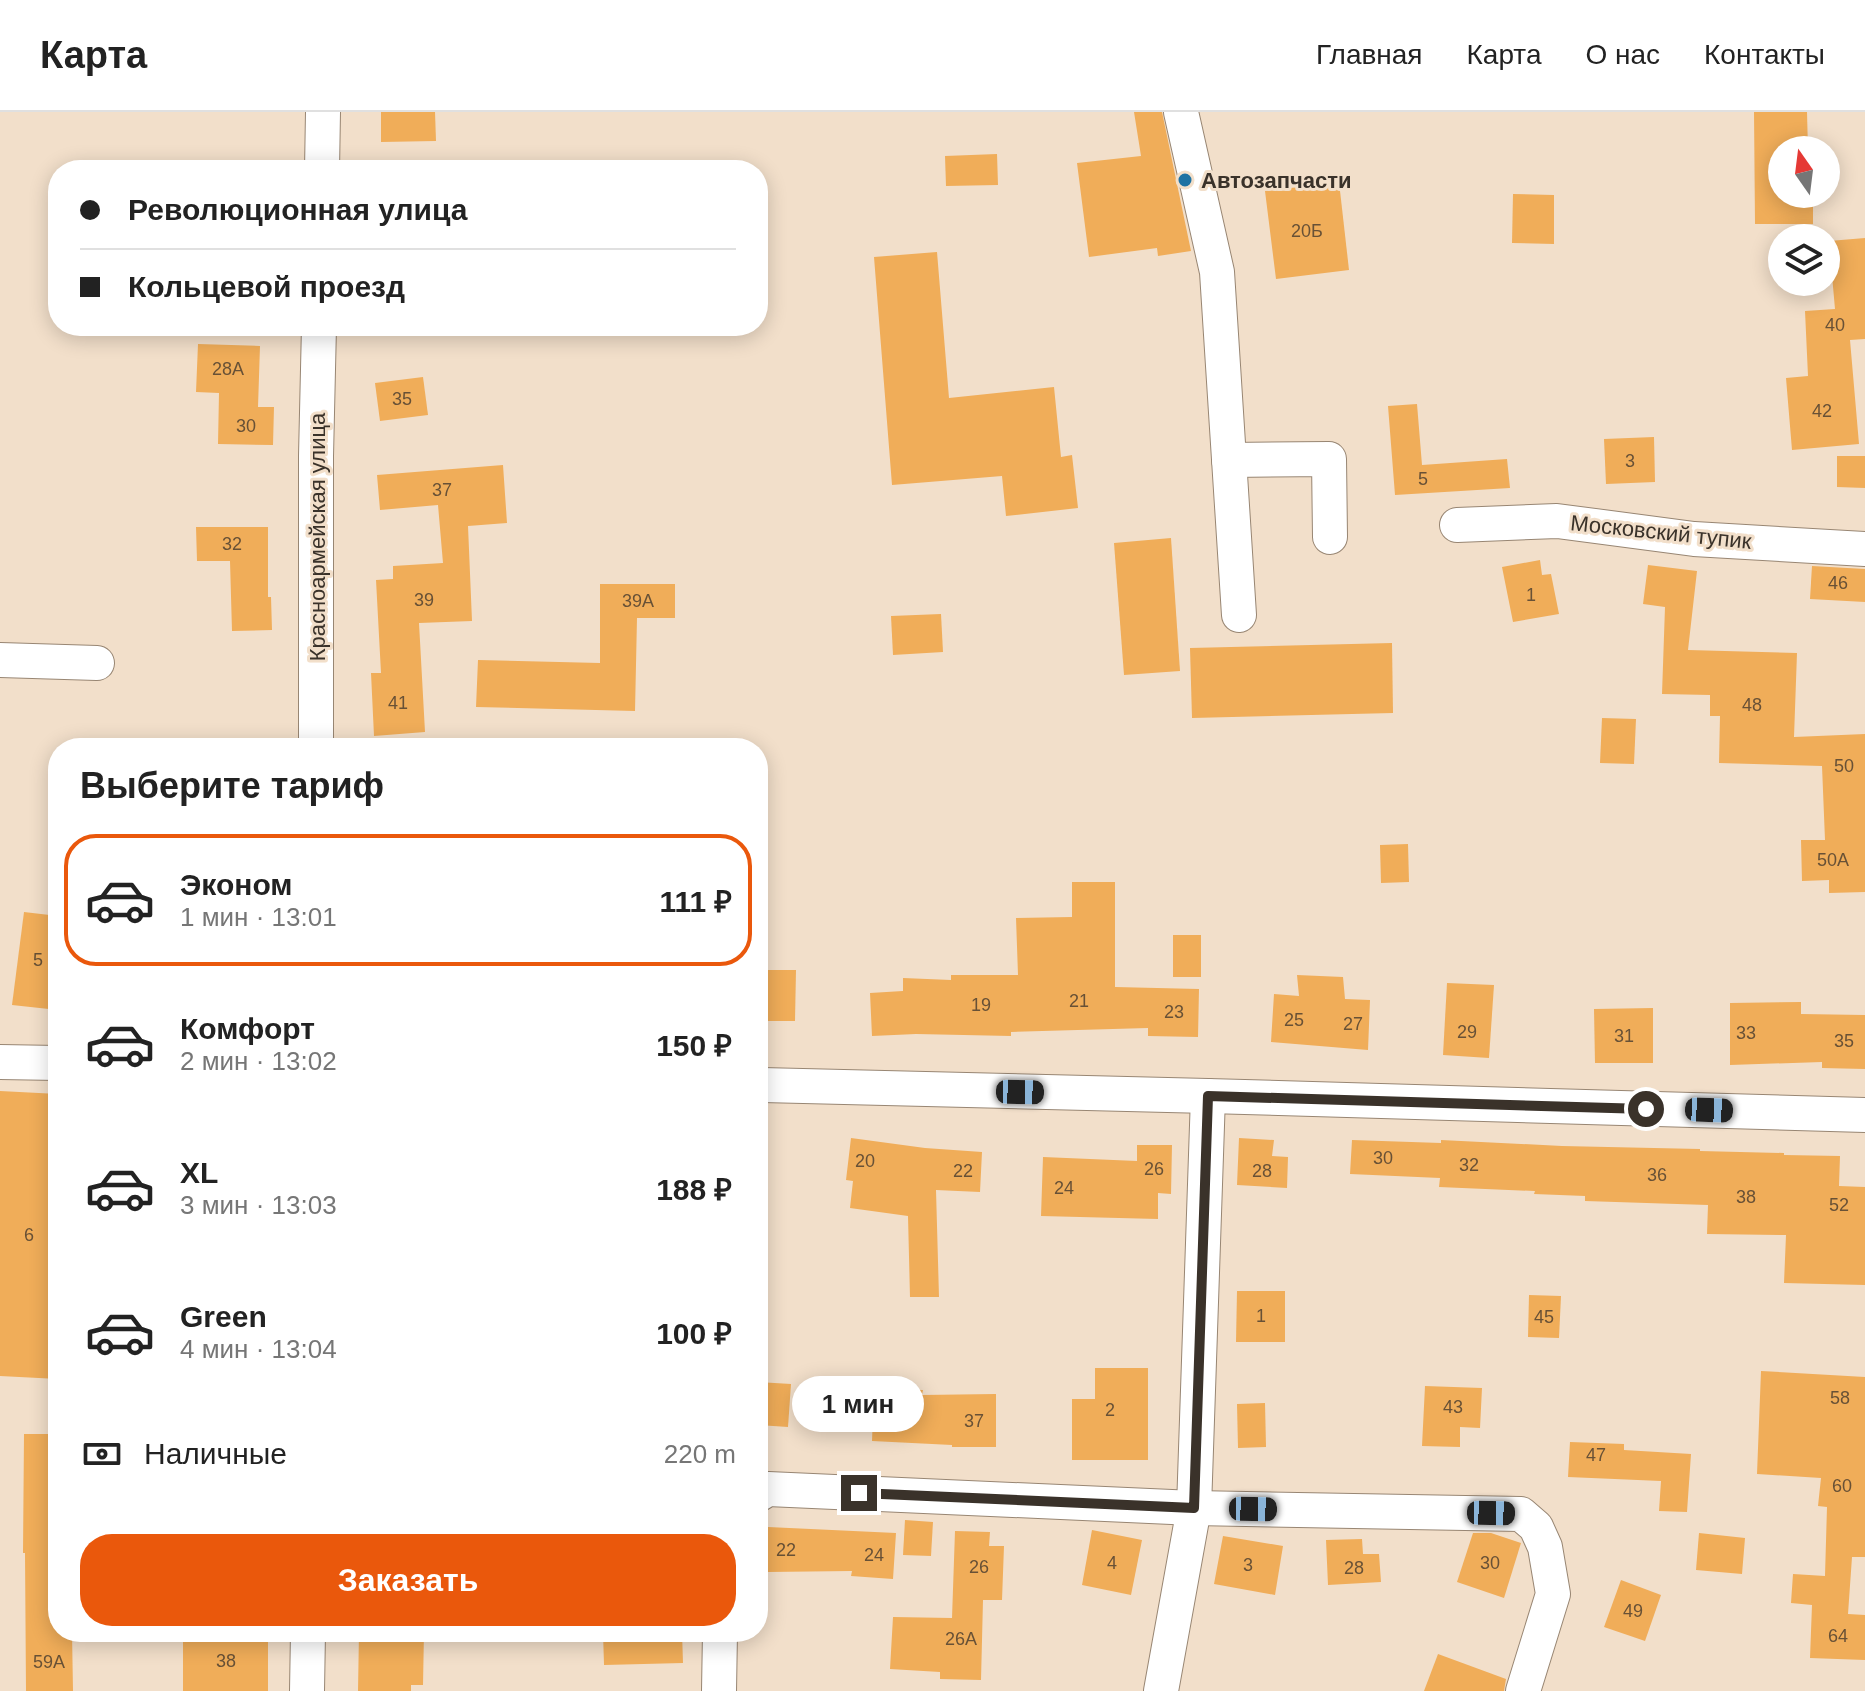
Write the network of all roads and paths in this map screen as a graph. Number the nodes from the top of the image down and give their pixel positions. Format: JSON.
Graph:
{"nodes":[{"id":1,"x":323,"y":112,"type":"edge"},
{"id":2,"x":1181,"y":112,"type":"edge"},
{"id":3,"x":322,"y":160,"type":"edge"},
{"id":4,"x":319,"y":336,"type":"edge"},
{"id":5,"x":1229,"y":460,"type":"junction"},
{"id":6,"x":1457,"y":525,"type":"dead end"},
{"id":7,"x":1330,"y":537,"type":"dead end"},
{"id":8,"x":1865,"y":549,"type":"edge"},
{"id":9,"x":1239,"y":615,"type":"dead end"},
{"id":10,"x":0,"y":660,"type":"edge"},
{"id":11,"x":97,"y":663,"type":"dead end"},
{"id":12,"x":316,"y":738,"type":"edge"},
{"id":13,"x":0,"y":1062,"type":"edge"},
{"id":14,"x":48,"y":1063,"type":"edge"},
{"id":15,"x":768,"y":1085,"type":"edge"},
{"id":16,"x":1208,"y":1096,"type":"junction"},
{"id":17,"x":1865,"y":1115,"type":"edge"},
{"id":18,"x":768,"y":1489,"type":"edge"},
{"id":19,"x":1194,"y":1508,"type":"junction"},
{"id":20,"x":308,"y":1642,"type":"edge"},
{"id":21,"x":720,"y":1642,"type":"edge"},
{"id":22,"x":307,"y":1691,"type":"edge"},
{"id":23,"x":719,"y":1691,"type":"edge"},
{"id":24,"x":1161,"y":1691,"type":"edge"},
{"id":25,"x":1523,"y":1691,"type":"edge"}],
"edges":[{"from":1,"to":3,"type":"street"},
{"from":2,"to":5,"type":"street"},
{"from":4,"to":12,"type":"street","name":"Красноармейская улица"},
{"from":5,"to":7,"type":"street"},
{"from":5,"to":9,"type":"street"},
{"from":6,"to":8,"type":"street","name":"Московский тупик"},
{"from":10,"to":11,"type":"street"},
{"from":13,"to":14,"type":"street"},
{"from":15,"to":16,"type":"street"},
{"from":16,"to":17,"type":"street"},
{"from":16,"to":19,"type":"street"},
{"from":18,"to":19,"type":"street"},
{"from":19,"to":24,"type":"street"},
{"from":19,"to":25,"type":"street"},
{"from":20,"to":22,"type":"street"},
{"from":21,"to":23,"type":"street"}]}
